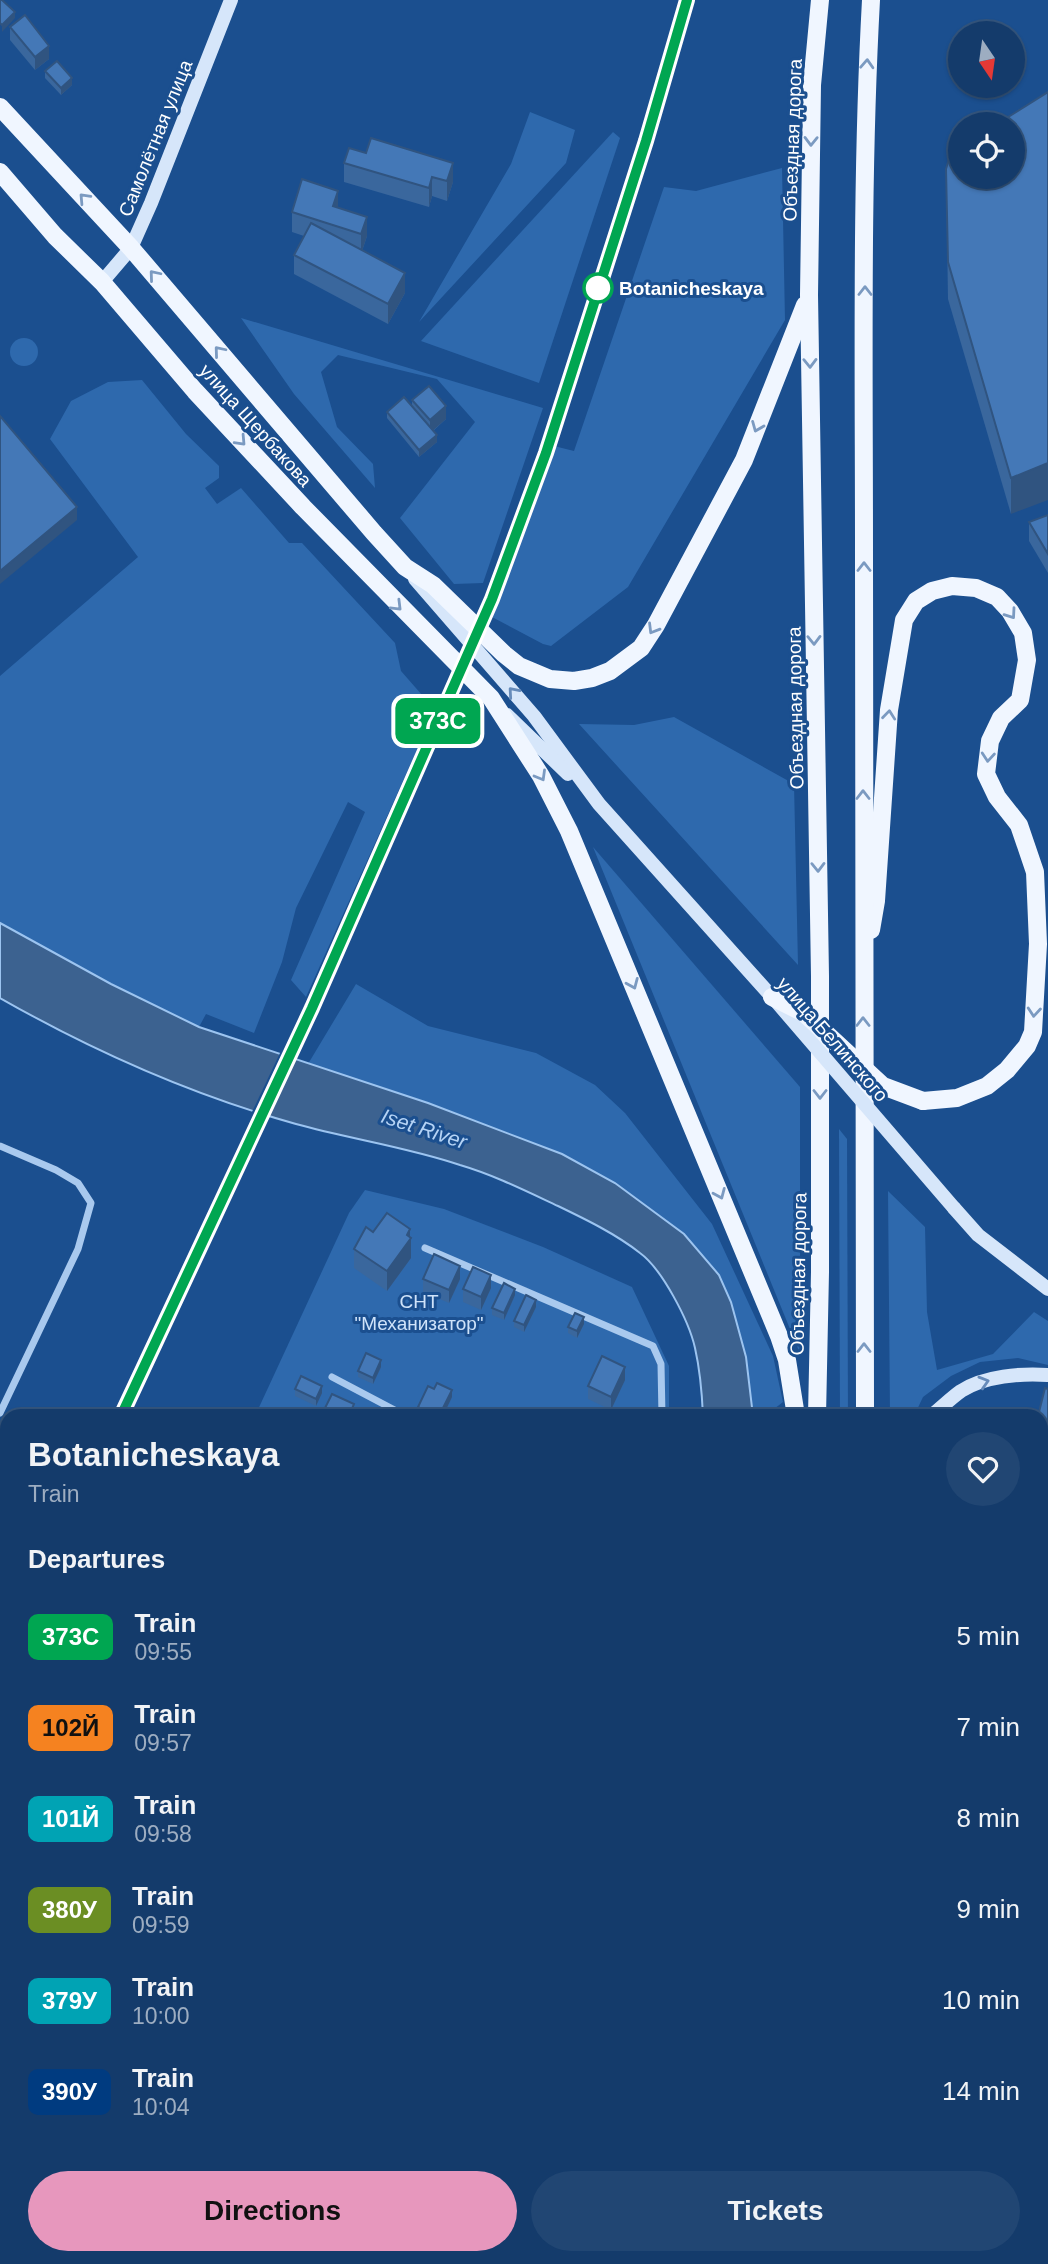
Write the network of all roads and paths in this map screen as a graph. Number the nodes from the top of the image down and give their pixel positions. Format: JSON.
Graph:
{"nodes":[{"id":1,"x":231,"y":0,"type":"edge"},
{"id":2,"x":820,"y":0,"type":"edge"},
{"id":3,"x":871,"y":0,"type":"edge"},
{"id":4,"x":0,"y":107,"type":"edge"},
{"id":5,"x":0,"y":172,"type":"edge"},
{"id":6,"x":131,"y":248,"type":"junction"},
{"id":7,"x":102,"y":282,"type":"junction"},
{"id":8,"x":809,"y":295,"type":"junction"},
{"id":9,"x":405,"y":567,"type":"junction"},
{"id":10,"x":491,"y":698,"type":"junction"},
{"id":11,"x":602,"y":807,"type":"junction"},
{"id":12,"x":862,"y":978,"type":"junction"},
{"id":13,"x":772,"y":997,"type":"junction"},
{"id":14,"x":0,"y":1146,"type":"edge"},
{"id":15,"x":425,"y":1248,"type":"dead end"},
{"id":16,"x":1048,"y":1289,"type":"edge"},
{"id":17,"x":1048,"y":1375,"type":"edge"},
{"id":18,"x":332,"y":1377,"type":"dead end"},
{"id":19,"x":2,"y":1409,"type":"edge"},
{"id":20,"x":393,"y":1409,"type":"edge"},
{"id":21,"x":662,"y":1409,"type":"edge"},
{"id":22,"x":795,"y":1409,"type":"edge"},
{"id":23,"x":817,"y":1409,"type":"edge"},
{"id":24,"x":865,"y":1409,"type":"edge"},
{"id":25,"x":940,"y":1409,"type":"edge"}],
"edges":[{"from":1,"to":6,"type":"main road","name":"Самолётная улица"},
{"from":2,"to":8,"type":"main road","name":"Объездная дорога","one_way":true},
{"from":12,"to":3,"type":"main road","one_way":true},
{"from":6,"to":4,"type":"main road","name":"улица Щербакова","one_way":true},
{"from":5,"to":7,"type":"main road","name":"улица Щербакова"},
{"from":6,"to":7,"type":"main road","name":"Самолётная улица"},
{"from":9,"to":6,"type":"main road","name":"улица Щербакова","one_way":true},
{"from":7,"to":10,"type":"main road","name":"улица Щербакова","one_way":true},
{"from":8,"to":9,"type":"main road","name":"улица Щербакова","one_way":true},
{"from":8,"to":23,"type":"main road","name":"Объездная дорога","one_way":true},
{"from":11,"to":9,"type":"main road","name":"улица Белинского","one_way":true},
{"from":10,"to":11,"type":"main road","name":"улица Белинского"},
{"from":10,"to":22,"type":"main road","name":"улица Щербакова","one_way":true},
{"from":11,"to":13,"type":"main road","name":"улица Белинского"},
{"from":12,"to":13,"type":"main road","one_way":true,"bridge":true},
{"from":24,"to":12,"type":"main road","one_way":true},
{"from":13,"to":16,"type":"main road","name":"улица Белинского","bridge":true},
{"from":14,"to":19,"type":"street"},
{"from":15,"to":21,"type":"street"},
{"from":25,"to":17,"type":"main road","one_way":true},
{"from":18,"to":20,"type":"street"}]}
